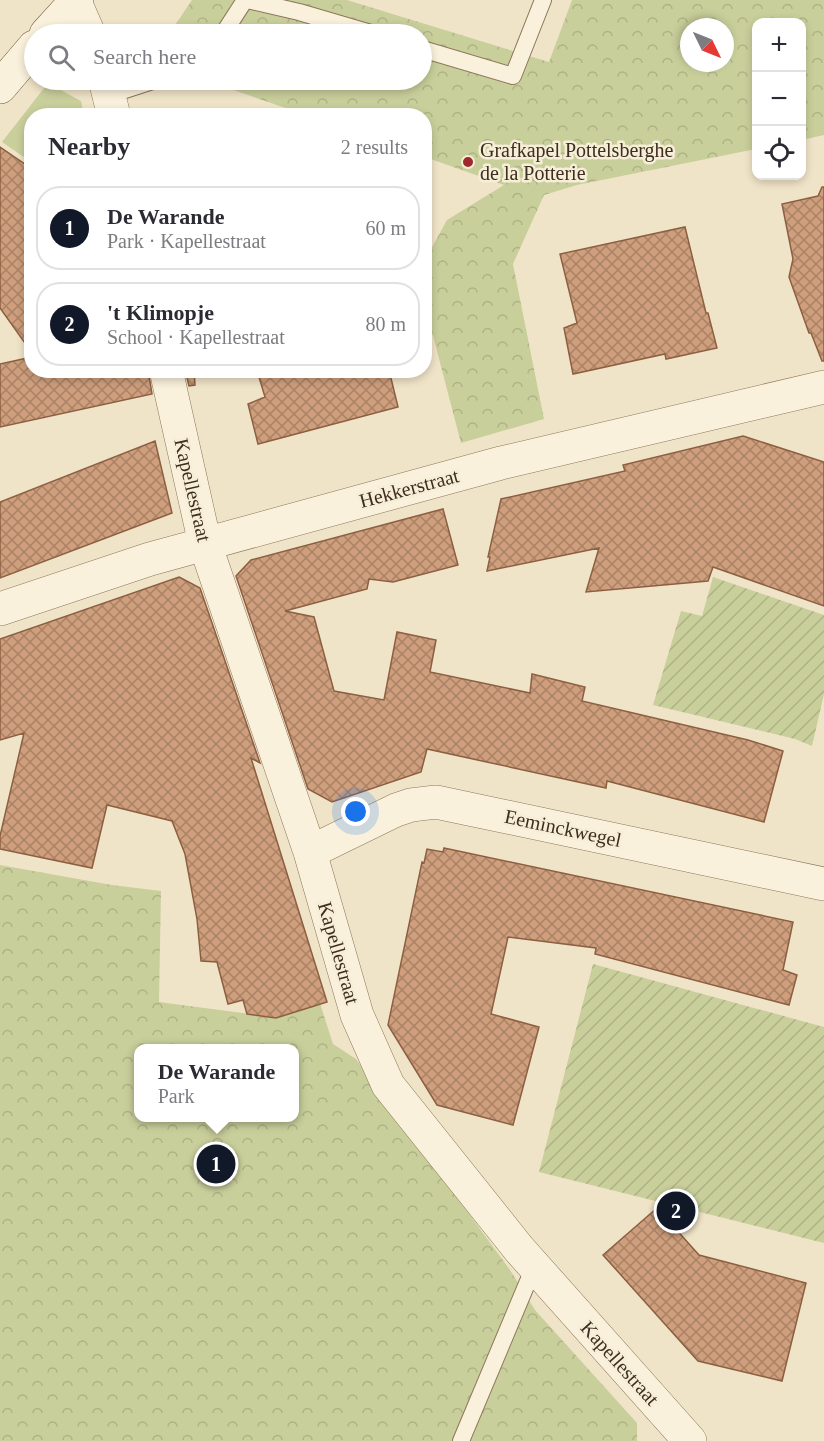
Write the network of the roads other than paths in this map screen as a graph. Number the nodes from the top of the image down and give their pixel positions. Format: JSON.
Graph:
{"nodes":[{"id":1,"x":246,"y":0,"type":"edge"},
{"id":2,"x":543,"y":0,"type":"edge"},
{"id":3,"x":76,"y":1,"type":"edge"},
{"id":4,"x":55,"y":24,"type":"edge"},
{"id":5,"x":85,"y":24,"type":"edge"},
{"id":6,"x":230,"y":24,"type":"edge"},
{"id":7,"x":340,"y":24,"type":"edge"},
{"id":8,"x":432,"y":52,"type":"edge"},
{"id":9,"x":24,"y":59,"type":"edge"},
{"id":10,"x":0,"y":87,"type":"edge"},
{"id":11,"x":129,"y":90,"type":"edge"},
{"id":12,"x":110,"y":97,"type":"edge"},
{"id":13,"x":168,"y":378,"type":"edge"},
{"id":14,"x":824,"y":387,"type":"edge"},
{"id":15,"x":205,"y":544,"type":"junction"},
{"id":16,"x":0,"y":609,"type":"edge"},
{"id":17,"x":310,"y":852,"type":"junction"},
{"id":18,"x":824,"y":884,"type":"edge"},
{"id":19,"x":534,"y":1267,"type":"junction"},
{"id":20,"x":461,"y":1441,"type":"edge"},
{"id":21,"x":690,"y":1441,"type":"edge"}],
"edges":[{"from":1,"to":6,"type":"lane"},
{"from":1,"to":7,"type":"lane"},
{"from":2,"to":8,"type":"lane"},
{"from":3,"to":4,"type":"street"},
{"from":3,"to":5,"type":"street"},
{"from":9,"to":10,"type":"street"},
{"from":11,"to":12,"type":"lane"},
{"from":13,"to":15,"type":"street","name":"Kapellestraat"},
{"from":14,"to":15,"type":"street","name":"Hekkerstraat"},
{"from":15,"to":16,"type":"street","name":"Hekkerstraat"},
{"from":15,"to":17,"type":"street","name":"Kapellestraat"},
{"from":17,"to":18,"type":"street","name":"Eeminckwegel"},
{"from":17,"to":19,"type":"street","name":"Kapellestraat"},
{"from":19,"to":20,"type":"lane"},
{"from":19,"to":21,"type":"street","name":"Kapellestraat"}]}
